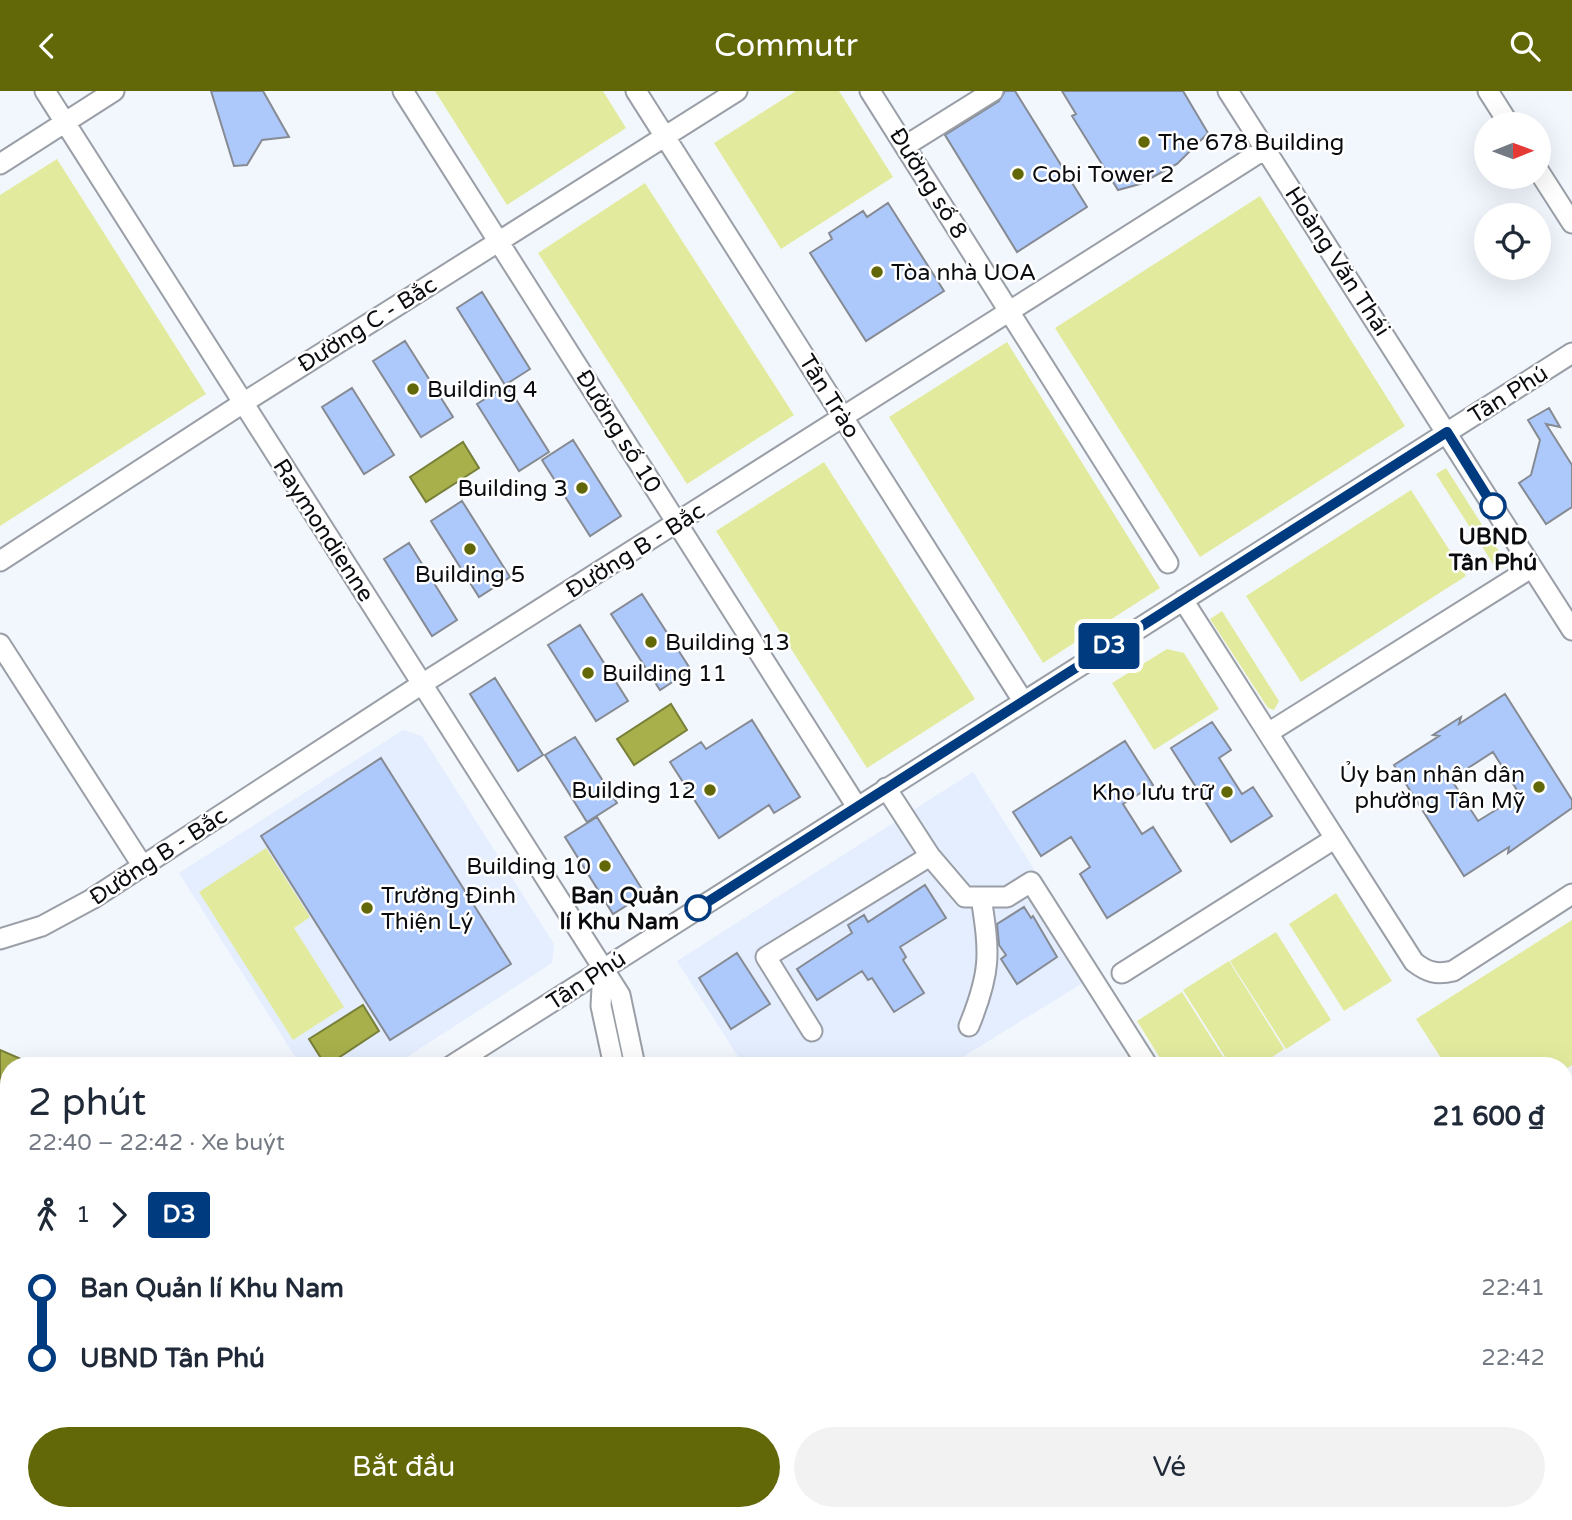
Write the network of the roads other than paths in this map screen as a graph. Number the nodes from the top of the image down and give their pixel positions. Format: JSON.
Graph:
{"nodes":[{"id":1,"x":45,"y":91,"type":"edge"},
{"id":2,"x":114,"y":91,"type":"edge"},
{"id":3,"x":403,"y":91,"type":"edge"},
{"id":4,"x":636,"y":91,"type":"edge"},
{"id":5,"x":737,"y":91,"type":"edge"},
{"id":6,"x":870,"y":91,"type":"edge"},
{"id":7,"x":993,"y":91,"type":"edge"},
{"id":8,"x":1228,"y":91,"type":"edge"},
{"id":9,"x":1488,"y":91,"type":"edge"},
{"id":10,"x":1501,"y":112,"type":"edge"},
{"id":11,"x":64,"y":123,"type":"junction"},
{"id":12,"x":666,"y":138,"type":"junction"},
{"id":13,"x":905,"y":146,"type":"junction"},
{"id":14,"x":1265,"y":149,"type":"junction"},
{"id":15,"x":0,"y":164,"type":"edge"},
{"id":16,"x":1550,"y":189,"type":"edge"},
{"id":17,"x":1572,"y":223,"type":"edge"},
{"id":18,"x":499,"y":242,"type":"junction"},
{"id":19,"x":1010,"y":310,"type":"junction"},
{"id":20,"x":1572,"y":353,"type":"edge"},
{"id":21,"x":243,"y":403,"type":"junction"},
{"id":22,"x":843,"y":417,"type":"junction"},
{"id":23,"x":1447,"y":432,"type":"junction"},
{"id":24,"x":678,"y":524,"type":"junction"},
{"id":25,"x":0,"y":561,"type":"edge"},
{"id":26,"x":1168,"y":563,"type":"dead end"},
{"id":27,"x":1531,"y":568,"type":"junction"},
{"id":28,"x":1184,"y":600,"type":"junction"},
{"id":29,"x":1572,"y":630,"type":"edge"},
{"id":30,"x":0,"y":644,"type":"edge"},
{"id":31,"x":422,"y":684,"type":"junction"},
{"id":32,"x":1023,"y":701,"type":"junction"},
{"id":33,"x":1268,"y":733,"type":"junction"},
{"id":34,"x":886,"y":788,"type":"junction"},
{"id":35,"x":857,"y":807,"type":"junction"},
{"id":36,"x":1334,"y":839,"type":"junction"},
{"id":37,"x":930,"y":856,"type":"junction"},
{"id":38,"x":142,"y":865,"type":"junction"},
{"id":39,"x":1572,"y":894,"type":"edge"},
{"id":40,"x":981,"y":897,"type":"junction"},
{"id":41,"x":0,"y":939,"type":"edge"},
{"id":42,"x":603,"y":969,"type":"junction"},
{"id":43,"x":1122,"y":973,"type":"dead end"},
{"id":44,"x":969,"y":1026,"type":"dead end"},
{"id":45,"x":812,"y":1031,"type":"dead end"},
{"id":46,"x":465,"y":1057,"type":"edge"},
{"id":47,"x":612,"y":1057,"type":"edge"},
{"id":48,"x":633,"y":1057,"type":"edge"},
{"id":49,"x":1142,"y":1057,"type":"edge"}],
"edges":[{"from":1,"to":11,"type":"street","name":"Raymondienne"},
{"from":2,"to":11,"type":"street"},
{"from":3,"to":18,"type":"street","name":"Đường số 10"},
{"from":4,"to":12,"type":"street","name":"Tân Trào"},
{"from":5,"to":12,"type":"street","name":"Đường C - Bắc"},
{"from":6,"to":13,"type":"street","name":"Đường số 8"},
{"from":7,"to":13,"type":"street"},
{"from":8,"to":14,"type":"street","name":"Hoàng Văn Thái"},
{"from":9,"to":10,"type":"street"},
{"from":11,"to":15,"type":"street"},
{"from":11,"to":21,"type":"street","name":"Raymondienne"},
{"from":12,"to":18,"type":"street","name":"Đường C - Bắc"},
{"from":12,"to":22,"type":"street","name":"Tân Trào"},
{"from":13,"to":19,"type":"street","name":"Đường số 8"},
{"from":14,"to":19,"type":"street","name":"Đường B - Bắc"},
{"from":14,"to":23,"type":"street","name":"Hoàng Văn Thái"},
{"from":16,"to":17,"type":"street"},
{"from":18,"to":21,"type":"street","name":"Đường C - Bắc"},
{"from":18,"to":24,"type":"street","name":"Đường số 10"},
{"from":19,"to":22,"type":"street","name":"Đường B - Bắc"},
{"from":19,"to":26,"type":"street","name":"Đường số 8"},
{"from":20,"to":23,"type":"street","name":"Tân Phú"},
{"from":21,"to":25,"type":"street","name":"Đường C - Bắc"},
{"from":21,"to":31,"type":"street","name":"Raymondienne"},
{"from":22,"to":24,"type":"street","name":"Đường B - Bắc"},
{"from":22,"to":32,"type":"street","name":"Tân Trào"},
{"from":23,"to":27,"type":"street","name":"Hoàng Văn Thái"},
{"from":23,"to":28,"type":"street","name":"Tân Phú"},
{"from":24,"to":31,"type":"street","name":"Đường B - Bắc"},
{"from":24,"to":35,"type":"street","name":"Đường số 10"},
{"from":27,"to":29,"type":"street","name":"Hoàng Văn Thái"},
{"from":27,"to":33,"type":"street"},
{"from":28,"to":32,"type":"street","name":"Tân Phú"},
{"from":28,"to":33,"type":"street"},
{"from":30,"to":38,"type":"street"},
{"from":31,"to":38,"type":"street","name":"Đường B - Bắc"},
{"from":31,"to":42,"type":"street","name":"Raymondienne"},
{"from":32,"to":34,"type":"street","name":"Tân Phú"},
{"from":33,"to":36,"type":"street"},
{"from":34,"to":35,"type":"street","name":"Tân Phú"},
{"from":34,"to":37,"type":"street"},
{"from":35,"to":42,"type":"street","name":"Tân Phú"},
{"from":36,"to":39,"type":"street"},
{"from":36,"to":43,"type":"street"},
{"from":37,"to":40,"type":"street"},
{"from":37,"to":45,"type":"street"},
{"from":38,"to":41,"type":"street","name":"Đường B - Bắc"},
{"from":40,"to":44,"type":"street"},
{"from":40,"to":49,"type":"street"},
{"from":42,"to":46,"type":"street","name":"Tân Phú"},
{"from":42,"to":47,"type":"street"},
{"from":42,"to":48,"type":"street","name":"Raymondienne"}]}
